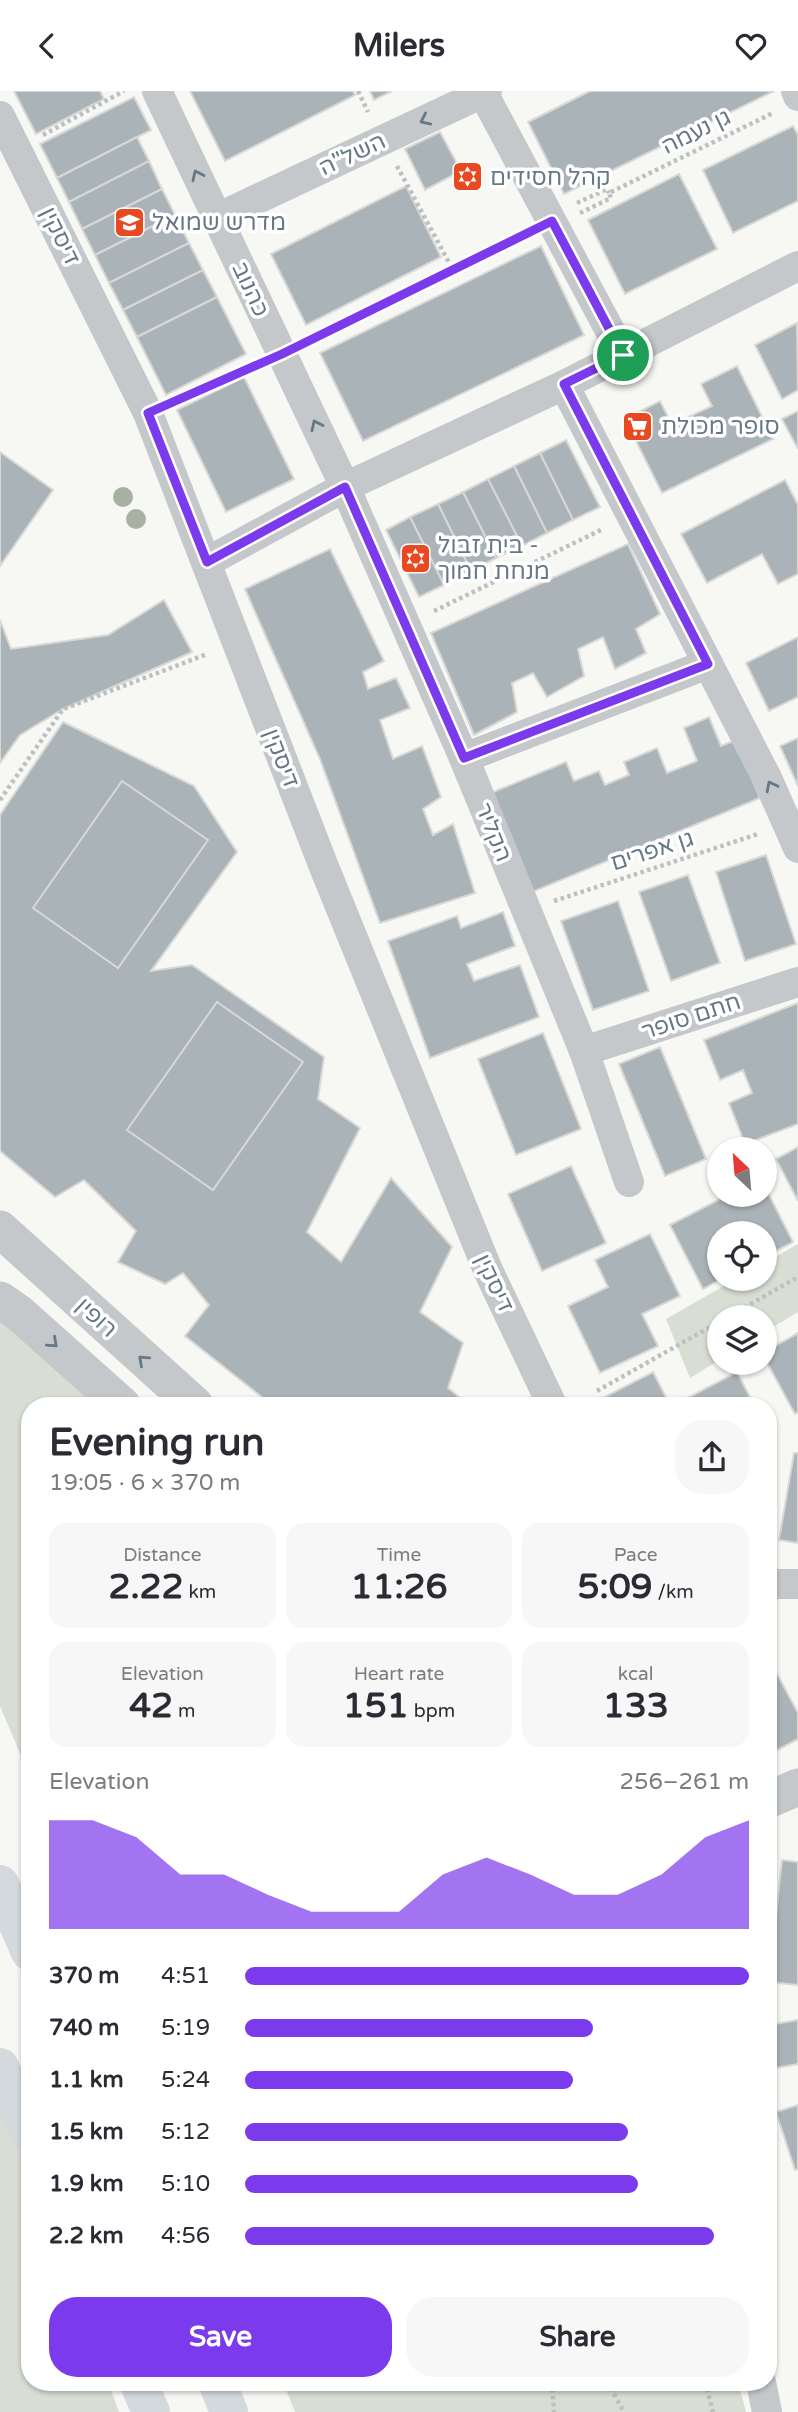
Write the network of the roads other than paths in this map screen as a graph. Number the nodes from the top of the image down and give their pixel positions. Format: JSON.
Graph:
{"nodes":[{"id":1,"x":158,"y":91,"type":"edge"},
{"id":2,"x":484,"y":92,"type":"edge"},
{"id":3,"x":0,"y":116,"type":"edge"},
{"id":4,"x":217,"y":218,"type":"junction"},
{"id":5,"x":798,"y":266,"type":"edge"},
{"id":6,"x":623,"y":355,"type":"junction"},
{"id":7,"x":564,"y":384,"type":"junction"},
{"id":8,"x":345,"y":487,"type":"junction"},
{"id":9,"x":207,"y":562,"type":"junction"},
{"id":10,"x":708,"y":664,"type":"junction"},
{"id":11,"x":464,"y":758,"type":"junction"},
{"id":12,"x":793,"y":836,"type":"edge"},
{"id":13,"x":798,"y":982,"type":"edge"},
{"id":14,"x":584,"y":1051,"type":"junction"},
{"id":15,"x":629,"y":1182,"type":"dead end"},
{"id":16,"x":0,"y":1229,"type":"edge"},
{"id":17,"x":0,"y":1300,"type":"edge"},
{"id":18,"x":113,"y":1397,"type":"edge"},
{"id":19,"x":186,"y":1397,"type":"edge"},
{"id":20,"x":548,"y":1397,"type":"edge"},
{"id":21,"x":777,"y":1584,"type":"edge"},
{"id":22,"x":798,"y":1584,"type":"edge"},
{"id":23,"x":798,"y":1787,"type":"edge"},
{"id":24,"x":777,"y":1796,"type":"edge"},
{"id":25,"x":0,"y":1884,"type":"edge"},
{"id":26,"x":21,"y":1932,"type":"edge"},
{"id":27,"x":0,"y":2067,"type":"edge"},
{"id":28,"x":21,"y":2114,"type":"edge"},
{"id":29,"x":142,"y":2391,"type":"edge"},
{"id":30,"x":220,"y":2391,"type":"edge"},
{"id":31,"x":763,"y":2391,"type":"edge"},
{"id":32,"x":151,"y":2412,"type":"edge"},
{"id":33,"x":229,"y":2412,"type":"edge"},
{"id":34,"x":767,"y":2412,"type":"edge"}],
"edges":[{"from":4,"to":1,"type":"street","name":"כהנוב","one_way":true},
{"from":2,"to":4,"type":"street","name":"השל\"ה","one_way":true},
{"from":2,"to":6,"type":"street"},
{"from":3,"to":9,"type":"street","name":"דיסקין"},
{"from":8,"to":4,"type":"street","name":"כהנוב","one_way":true},
{"from":5,"to":6,"type":"street"},
{"from":6,"to":7,"type":"street"},
{"from":7,"to":8,"type":"street"},
{"from":7,"to":10,"type":"street"},
{"from":8,"to":9,"type":"street"},
{"from":8,"to":11,"type":"street","name":"הקליר"},
{"from":9,"to":20,"type":"street","name":"דיסקין"},
{"from":10,"to":11,"type":"street"},
{"from":12,"to":10,"type":"street","one_way":true},
{"from":11,"to":14,"type":"street","name":"הקליר"},
{"from":13,"to":14,"type":"street","name":"חתם סופר"},
{"from":14,"to":15,"type":"street","name":"הקליר"},
{"from":19,"to":16,"type":"street","name":"רופין","one_way":true},
{"from":17,"to":18,"type":"street","one_way":true},
{"from":21,"to":22,"type":"street"},
{"from":23,"to":24,"type":"street"},
{"from":25,"to":26,"type":"main road"},
{"from":27,"to":28,"type":"main road"},
{"from":29,"to":32,"type":"main road"},
{"from":30,"to":33,"type":"main road"},
{"from":31,"to":34,"type":"street"}]}
